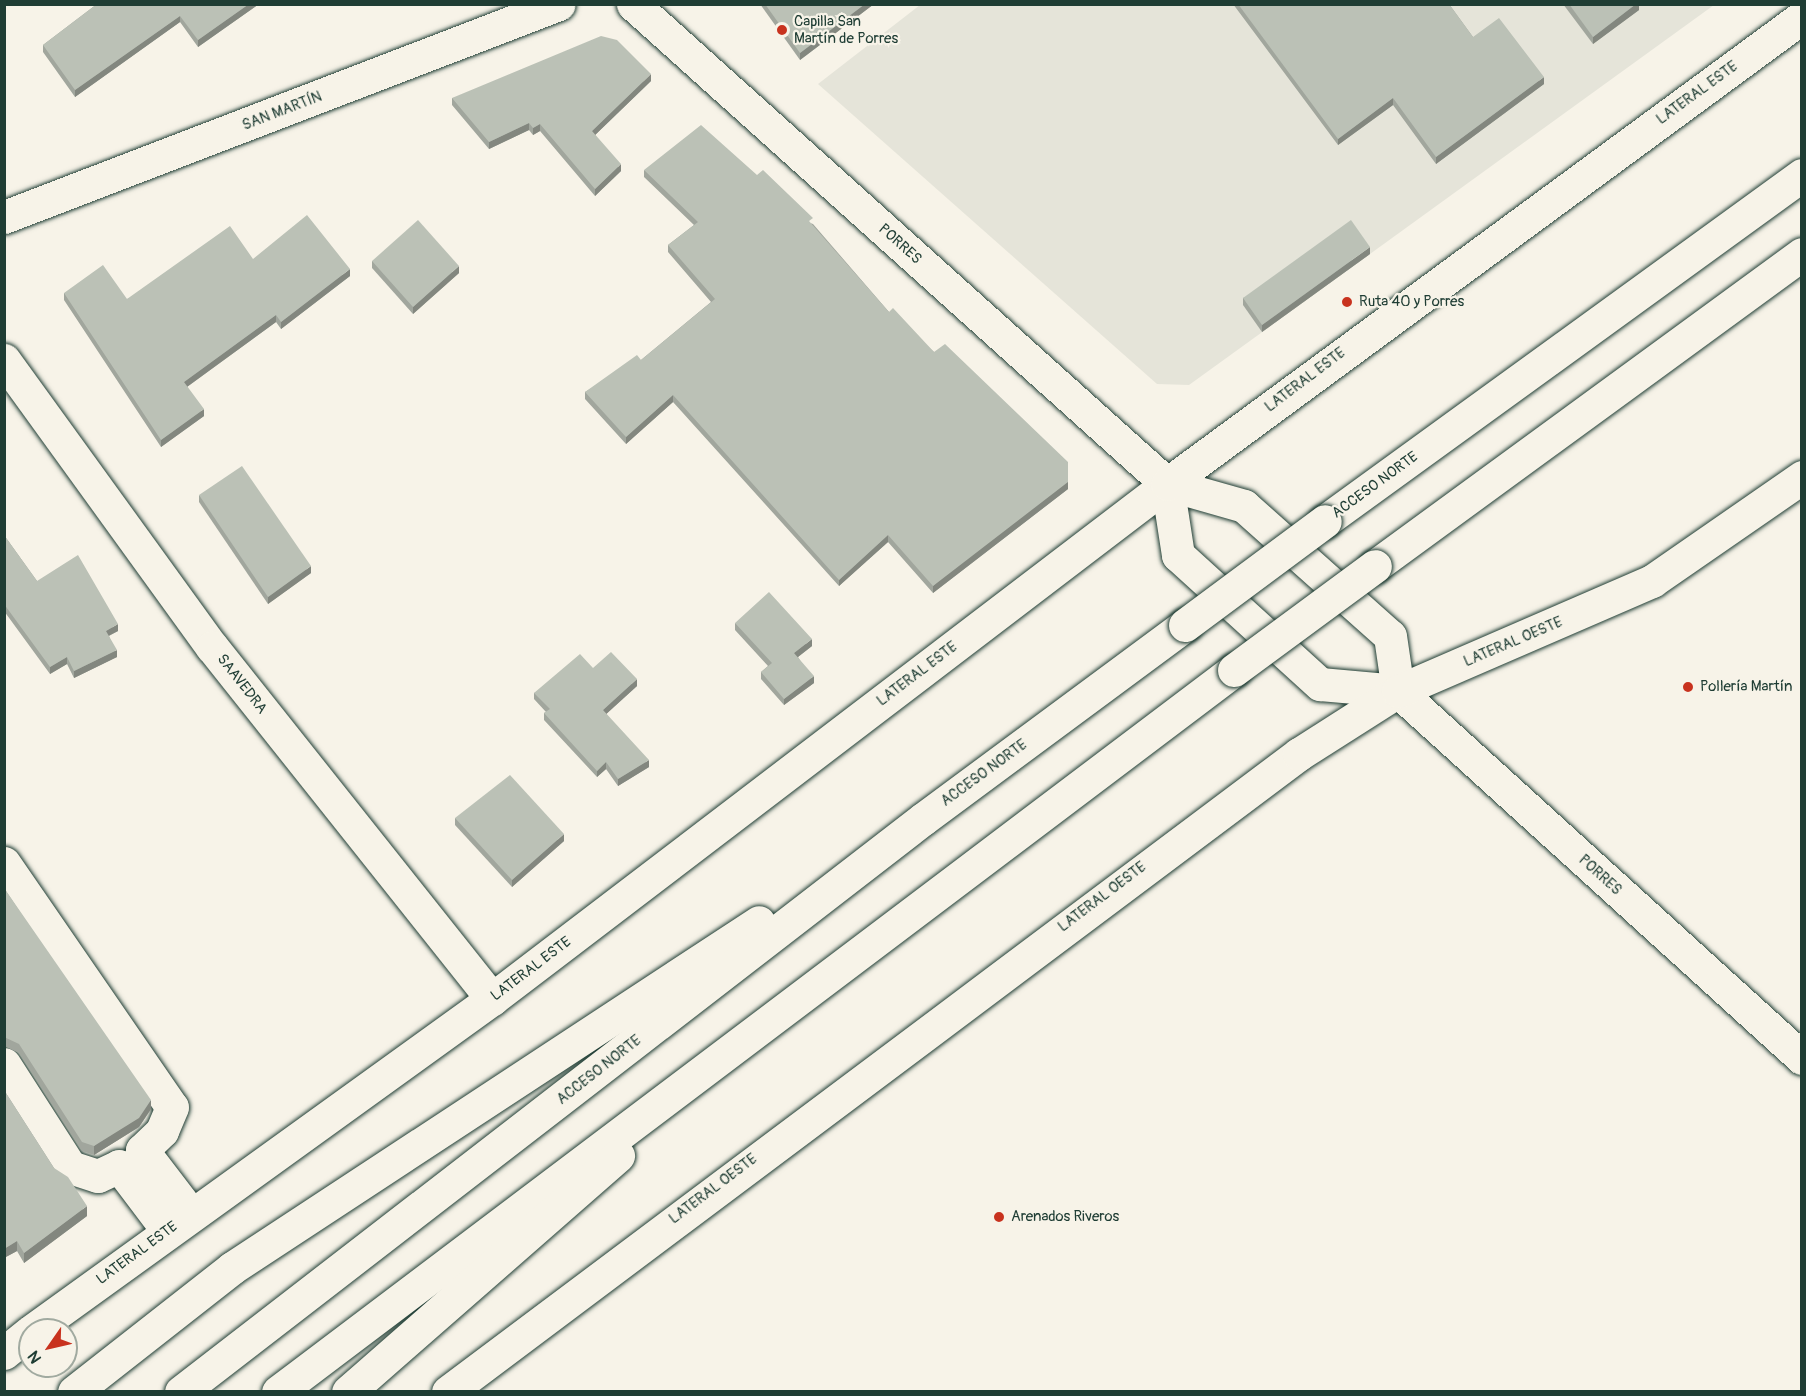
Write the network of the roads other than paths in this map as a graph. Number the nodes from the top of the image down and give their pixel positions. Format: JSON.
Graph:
{"nodes":[{"id":1,"x":559,"y":4,"type":"edge"},
{"id":2,"x":633,"y":4,"type":"edge"},
{"id":3,"x":1802,"y":17,"type":"edge"},
{"id":4,"x":1802,"y":174,"type":"edge"},
{"id":5,"x":4,"y":217,"type":"edge"},
{"id":6,"x":1802,"y":254,"type":"edge"},
{"id":7,"x":4,"y":360,"type":"edge"},
{"id":8,"x":1802,"y":477,"type":"edge"},
{"id":9,"x":1167,"y":484,"type":"junction"},
{"id":10,"x":1398,"y":691,"type":"junction"},
{"id":11,"x":923,"y":819,"type":"junction"},
{"id":12,"x":4,"y":863,"type":"edge"},
{"id":13,"x":492,"y":999,"type":"junction"},
{"id":14,"x":788,"y":1006,"type":"junction"},
{"id":15,"x":1802,"y":1059,"type":"edge"},
{"id":16,"x":4,"y":1064,"type":"edge"},
{"id":17,"x":179,"y":1223,"type":"junction"},
{"id":18,"x":50,"y":1318,"type":"edge"},
{"id":19,"x":18,"y":1342,"type":"edge"},
{"id":20,"x":4,"y":1353,"type":"edge"},
{"id":21,"x":74,"y":1392,"type":"edge"},
{"id":22,"x":180,"y":1392,"type":"edge"},
{"id":23,"x":278,"y":1392,"type":"edge"},
{"id":24,"x":348,"y":1392,"type":"edge"},
{"id":25,"x":448,"y":1392,"type":"edge"}],
"edges":[{"from":1,"to":5,"type":"main road","name":"SAN MARTÍN"},
{"from":2,"to":9,"type":"main road","name":"PORRES"},
{"from":3,"to":9,"type":"main road","name":"LATERAL ESTE"},
{"from":4,"to":11,"type":"main road","name":"ACCESO NORTE","bridge":true},
{"from":6,"to":14,"type":"main road","bridge":true},
{"from":7,"to":13,"type":"main road","name":"SAAVEDRA"},
{"from":8,"to":10,"type":"main road","name":"LATERAL OESTE"},
{"from":9,"to":10,"type":"main road","name":"PORRES"},
{"from":9,"to":10,"type":"main road"},
{"from":9,"to":13,"type":"main road","name":"LATERAL ESTE"},
{"from":10,"to":15,"type":"main road","name":"PORRES"},
{"from":10,"to":25,"type":"main road","name":"LATERAL OESTE"},
{"from":11,"to":21,"type":"main road"},
{"from":11,"to":22,"type":"main road","name":"ACCESO NORTE"},
{"from":12,"to":17,"type":"main road"},
{"from":13,"to":17,"type":"main road","name":"LATERAL ESTE"},
{"from":14,"to":23,"type":"main road"},
{"from":14,"to":24,"type":"main road"},
{"from":16,"to":17,"type":"main road"},
{"from":17,"to":18,"type":"main road","name":"LATERAL ESTE"},
{"from":19,"to":20,"type":"main road","name":"LATERAL ESTE"}]}
